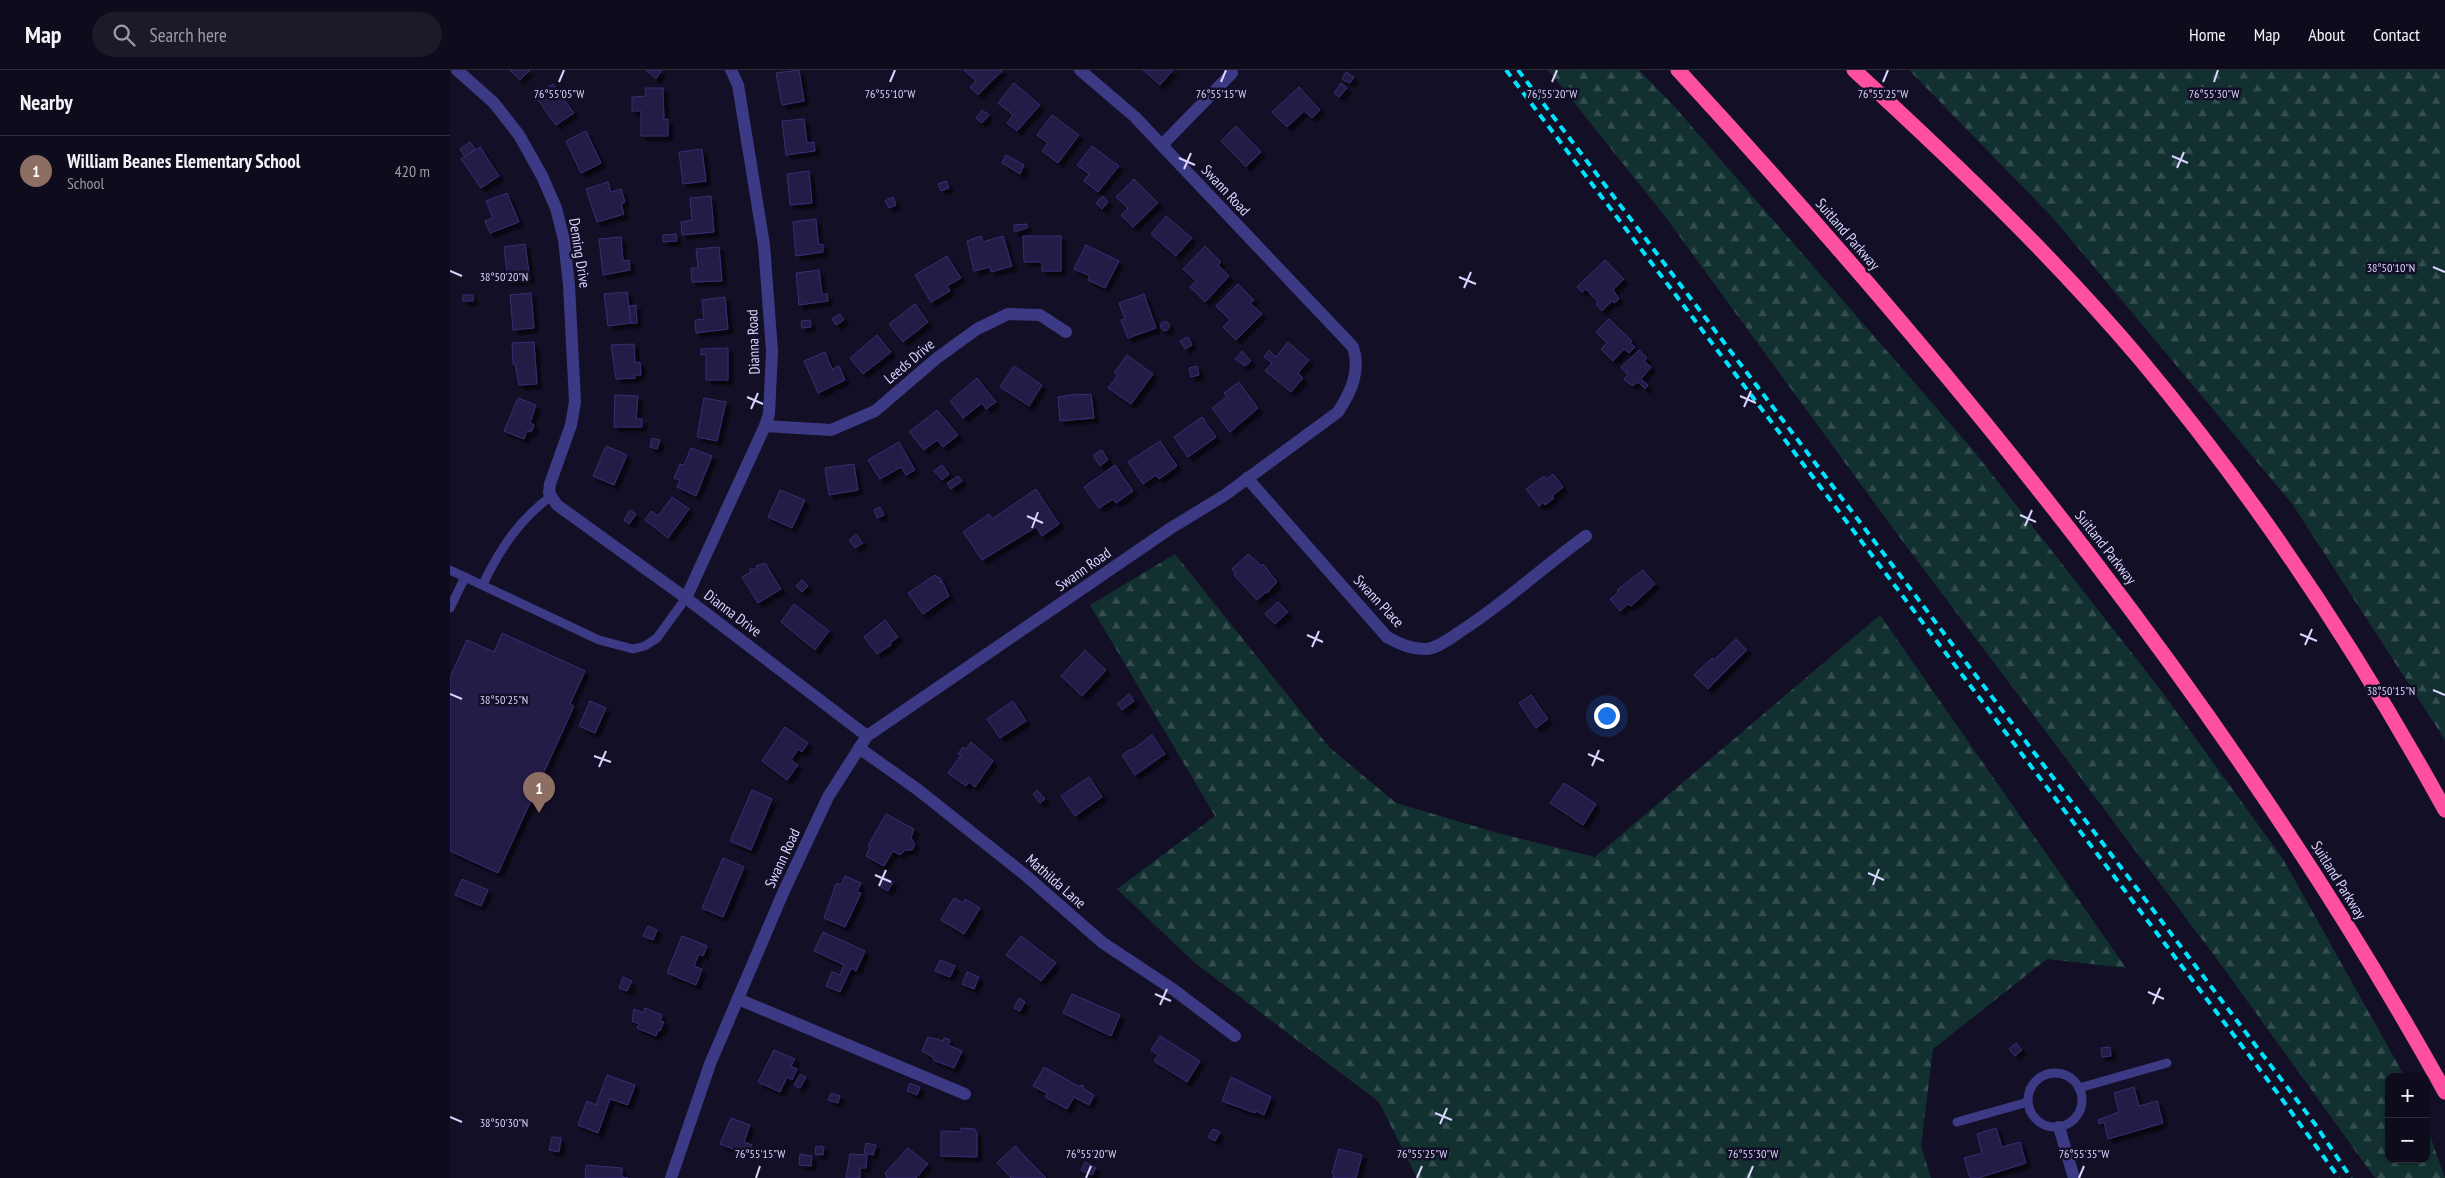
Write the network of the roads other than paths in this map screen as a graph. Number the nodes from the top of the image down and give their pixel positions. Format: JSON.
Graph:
{"nodes":[{"id":1,"x":456,"y":70,"type":"edge"},
{"id":2,"x":731,"y":70,"type":"edge"},
{"id":3,"x":1081,"y":70,"type":"edge"},
{"id":4,"x":1678,"y":70,"type":"edge"},
{"id":5,"x":1854,"y":70,"type":"edge"},
{"id":6,"x":1232,"y":73,"type":"dead end"},
{"id":7,"x":1162,"y":145,"type":"junction"},
{"id":8,"x":1066,"y":332,"type":"dead end"},
{"id":9,"x":766,"y":426,"type":"junction"},
{"id":10,"x":1247,"y":478,"type":"junction"},
{"id":11,"x":550,"y":496,"type":"junction"},
{"id":12,"x":1586,"y":536,"type":"dead end"},
{"id":13,"x":450,"y":570,"type":"edge"},
{"id":14,"x":465,"y":577,"type":"junction"},
{"id":15,"x":483,"y":584,"type":"junction"},
{"id":16,"x":686,"y":598,"type":"junction"},
{"id":17,"x":450,"y":608,"type":"edge"},
{"id":18,"x":867,"y":736,"type":"junction"},
{"id":19,"x":859,"y":748,"type":"junction"},
{"id":20,"x":2445,"y":810,"type":"edge"},
{"id":21,"x":738,"y":999,"type":"junction"},
{"id":22,"x":1235,"y":1036,"type":"dead end"},
{"id":23,"x":2167,"y":1063,"type":"dead end"},
{"id":24,"x":2079,"y":1088,"type":"junction"},
{"id":25,"x":2445,"y":1092,"type":"edge"},
{"id":26,"x":965,"y":1094,"type":"dead end"},
{"id":27,"x":2028,"y":1102,"type":"junction"},
{"id":28,"x":1958,"y":1122,"type":"dead end"},
{"id":29,"x":2059,"y":1127,"type":"junction"},
{"id":30,"x":671,"y":1178,"type":"edge"},
{"id":31,"x":2074,"y":1178,"type":"edge"}],
"edges":[{"from":1,"to":11,"type":"street","name":"Deming Drive"},
{"from":2,"to":9,"type":"street","name":"Dianna Road"},
{"from":3,"to":7,"type":"street","name":"Swann Road"},
{"from":4,"to":25,"type":"highway","name":"Suitland Parkway"},
{"from":5,"to":20,"type":"highway"},
{"from":6,"to":7,"type":"street"},
{"from":7,"to":10,"type":"street","name":"Swann Road"},
{"from":8,"to":9,"type":"street","name":"Leeds Drive"},
{"from":9,"to":16,"type":"street","name":"Dianna Road"},
{"from":10,"to":12,"type":"street","name":"Swann Place"},
{"from":10,"to":18,"type":"street","name":"Swann Road"},
{"from":11,"to":15,"type":"lane"},
{"from":11,"to":16,"type":"street","name":"Dianna Drive"},
{"from":13,"to":14,"type":"lane"},
{"from":14,"to":15,"type":"lane"},
{"from":14,"to":17,"type":"lane"},
{"from":15,"to":16,"type":"lane"},
{"from":16,"to":18,"type":"street","name":"Dianna Drive"},
{"from":18,"to":19,"type":"street","name":"Swann Road"},
{"from":19,"to":21,"type":"street","name":"Swann Road"},
{"from":19,"to":22,"type":"street","name":"Mathilda Lane"},
{"from":21,"to":26,"type":"street"},
{"from":21,"to":30,"type":"street","name":"Swann Road"},
{"from":23,"to":24,"type":"lane"},
{"from":24,"to":27,"type":"lane"},
{"from":24,"to":29,"type":"lane"},
{"from":27,"to":28,"type":"lane"},
{"from":27,"to":29,"type":"lane"},
{"from":29,"to":31,"type":"street"}]}
